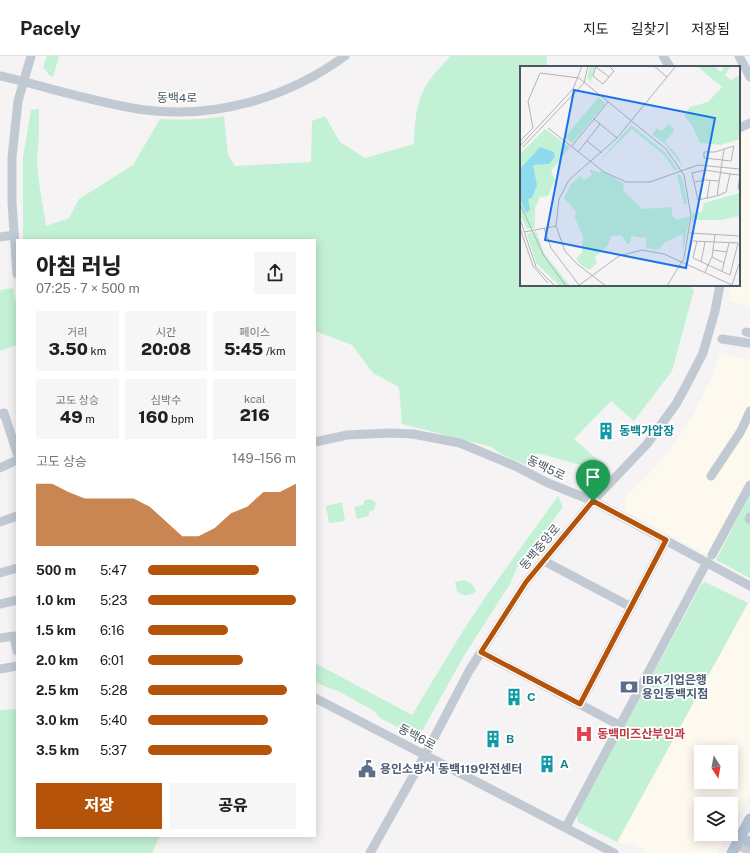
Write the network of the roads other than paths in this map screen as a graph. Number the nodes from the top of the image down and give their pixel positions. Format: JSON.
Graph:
{"nodes":[{"id":1,"x":31,"y":56,"type":"edge"},
{"id":2,"x":345,"y":56,"type":"edge"},
{"id":3,"x":739,"y":56,"type":"edge"},
{"id":4,"x":0,"y":76,"type":"edge"},
{"id":5,"x":750,"y":77,"type":"edge"},
{"id":6,"x":25,"y":82,"type":"junction"},
{"id":7,"x":750,"y":123,"type":"edge"},
{"id":8,"x":740,"y":128,"type":"edge"},
{"id":9,"x":14,"y":235,"type":"junction"},
{"id":10,"x":0,"y":237,"type":"edge"},
{"id":11,"x":16,"y":261,"type":"edge"},
{"id":12,"x":720,"y":286,"type":"edge"},
{"id":13,"x":749,"y":338,"type":"edge"},
{"id":14,"x":722,"y":339,"type":"dead end"},
{"id":15,"x":750,"y":411,"type":"edge"},
{"id":16,"x":0,"y":414,"type":"edge"},
{"id":17,"x":316,"y":442,"type":"edge"},
{"id":18,"x":16,"y":450,"type":"edge"},
{"id":19,"x":16,"y":460,"type":"edge"},
{"id":20,"x":0,"y":468,"type":"edge"},
{"id":21,"x":711,"y":476,"type":"dead end"},
{"id":22,"x":750,"y":486,"type":"edge"},
{"id":23,"x":593,"y":501,"type":"junction"},
{"id":24,"x":16,"y":516,"type":"edge"},
{"id":25,"x":0,"y":522,"type":"edge"},
{"id":26,"x":666,"y":540,"type":"junction"},
{"id":27,"x":709,"y":559,"type":"junction"},
{"id":28,"x":544,"y":561,"type":"junction"},
{"id":29,"x":16,"y":568,"type":"edge"},
{"id":30,"x":0,"y":573,"type":"edge"},
{"id":31,"x":750,"y":586,"type":"edge"},
{"id":32,"x":16,"y":600,"type":"edge"},
{"id":33,"x":0,"y":604,"type":"edge"},
{"id":34,"x":631,"y":607,"type":"junction"},
{"id":35,"x":0,"y":638,"type":"edge"},
{"id":36,"x":16,"y":646,"type":"edge"},
{"id":37,"x":481,"y":652,"type":"junction"},
{"id":38,"x":16,"y":666,"type":"edge"},
{"id":39,"x":0,"y":669,"type":"edge"},
{"id":40,"x":316,"y":699,"type":"edge"},
{"id":41,"x":580,"y":704,"type":"junction"},
{"id":42,"x":619,"y":725,"type":"junction"},
{"id":43,"x":425,"y":755,"type":"junction"},
{"id":44,"x":750,"y":819,"type":"edge"},
{"id":45,"x":566,"y":827,"type":"junction"},
{"id":46,"x":370,"y":853,"type":"edge"},
{"id":47,"x":614,"y":853,"type":"edge"},
{"id":48,"x":732,"y":853,"type":"edge"}],
"edges":[{"from":1,"to":6,"type":"street"},
{"from":2,"to":6,"type":"street","name":"동백4로"},
{"from":3,"to":5,"type":"street"},
{"from":4,"to":6,"type":"street","name":"동백4로"},
{"from":6,"to":9,"type":"street"},
{"from":7,"to":8,"type":"street"},
{"from":9,"to":10,"type":"street"},
{"from":9,"to":11,"type":"street"},
{"from":12,"to":23,"type":"street","name":"동백중앙로"},
{"from":13,"to":14,"type":"street"},
{"from":15,"to":21,"type":"street"},
{"from":16,"to":18,"type":"street"},
{"from":17,"to":23,"type":"street","name":"동백5로"},
{"from":19,"to":20,"type":"street"},
{"from":22,"to":27,"type":"street"},
{"from":23,"to":26,"type":"street","name":"동백5로"},
{"from":23,"to":28,"type":"street","name":"동백중앙로"},
{"from":24,"to":25,"type":"street"},
{"from":26,"to":27,"type":"street","name":"동백5로"},
{"from":26,"to":34,"type":"street"},
{"from":27,"to":31,"type":"street","name":"동백5로"},
{"from":27,"to":42,"type":"street"},
{"from":28,"to":34,"type":"street"},
{"from":28,"to":37,"type":"street","name":"동백중앙로"},
{"from":29,"to":30,"type":"street"},
{"from":32,"to":33,"type":"street"},
{"from":34,"to":41,"type":"street"},
{"from":35,"to":36,"type":"street"},
{"from":37,"to":41,"type":"street"},
{"from":37,"to":43,"type":"street","name":"동백중앙로"},
{"from":38,"to":39,"type":"street"},
{"from":40,"to":43,"type":"street","name":"동백6로"},
{"from":41,"to":42,"type":"street"},
{"from":42,"to":45,"type":"street"},
{"from":43,"to":45,"type":"street","name":"동백6로"},
{"from":43,"to":46,"type":"street","name":"동백중앙로"},
{"from":44,"to":48,"type":"main road"},
{"from":45,"to":47,"type":"street","name":"동백6로"}]}
